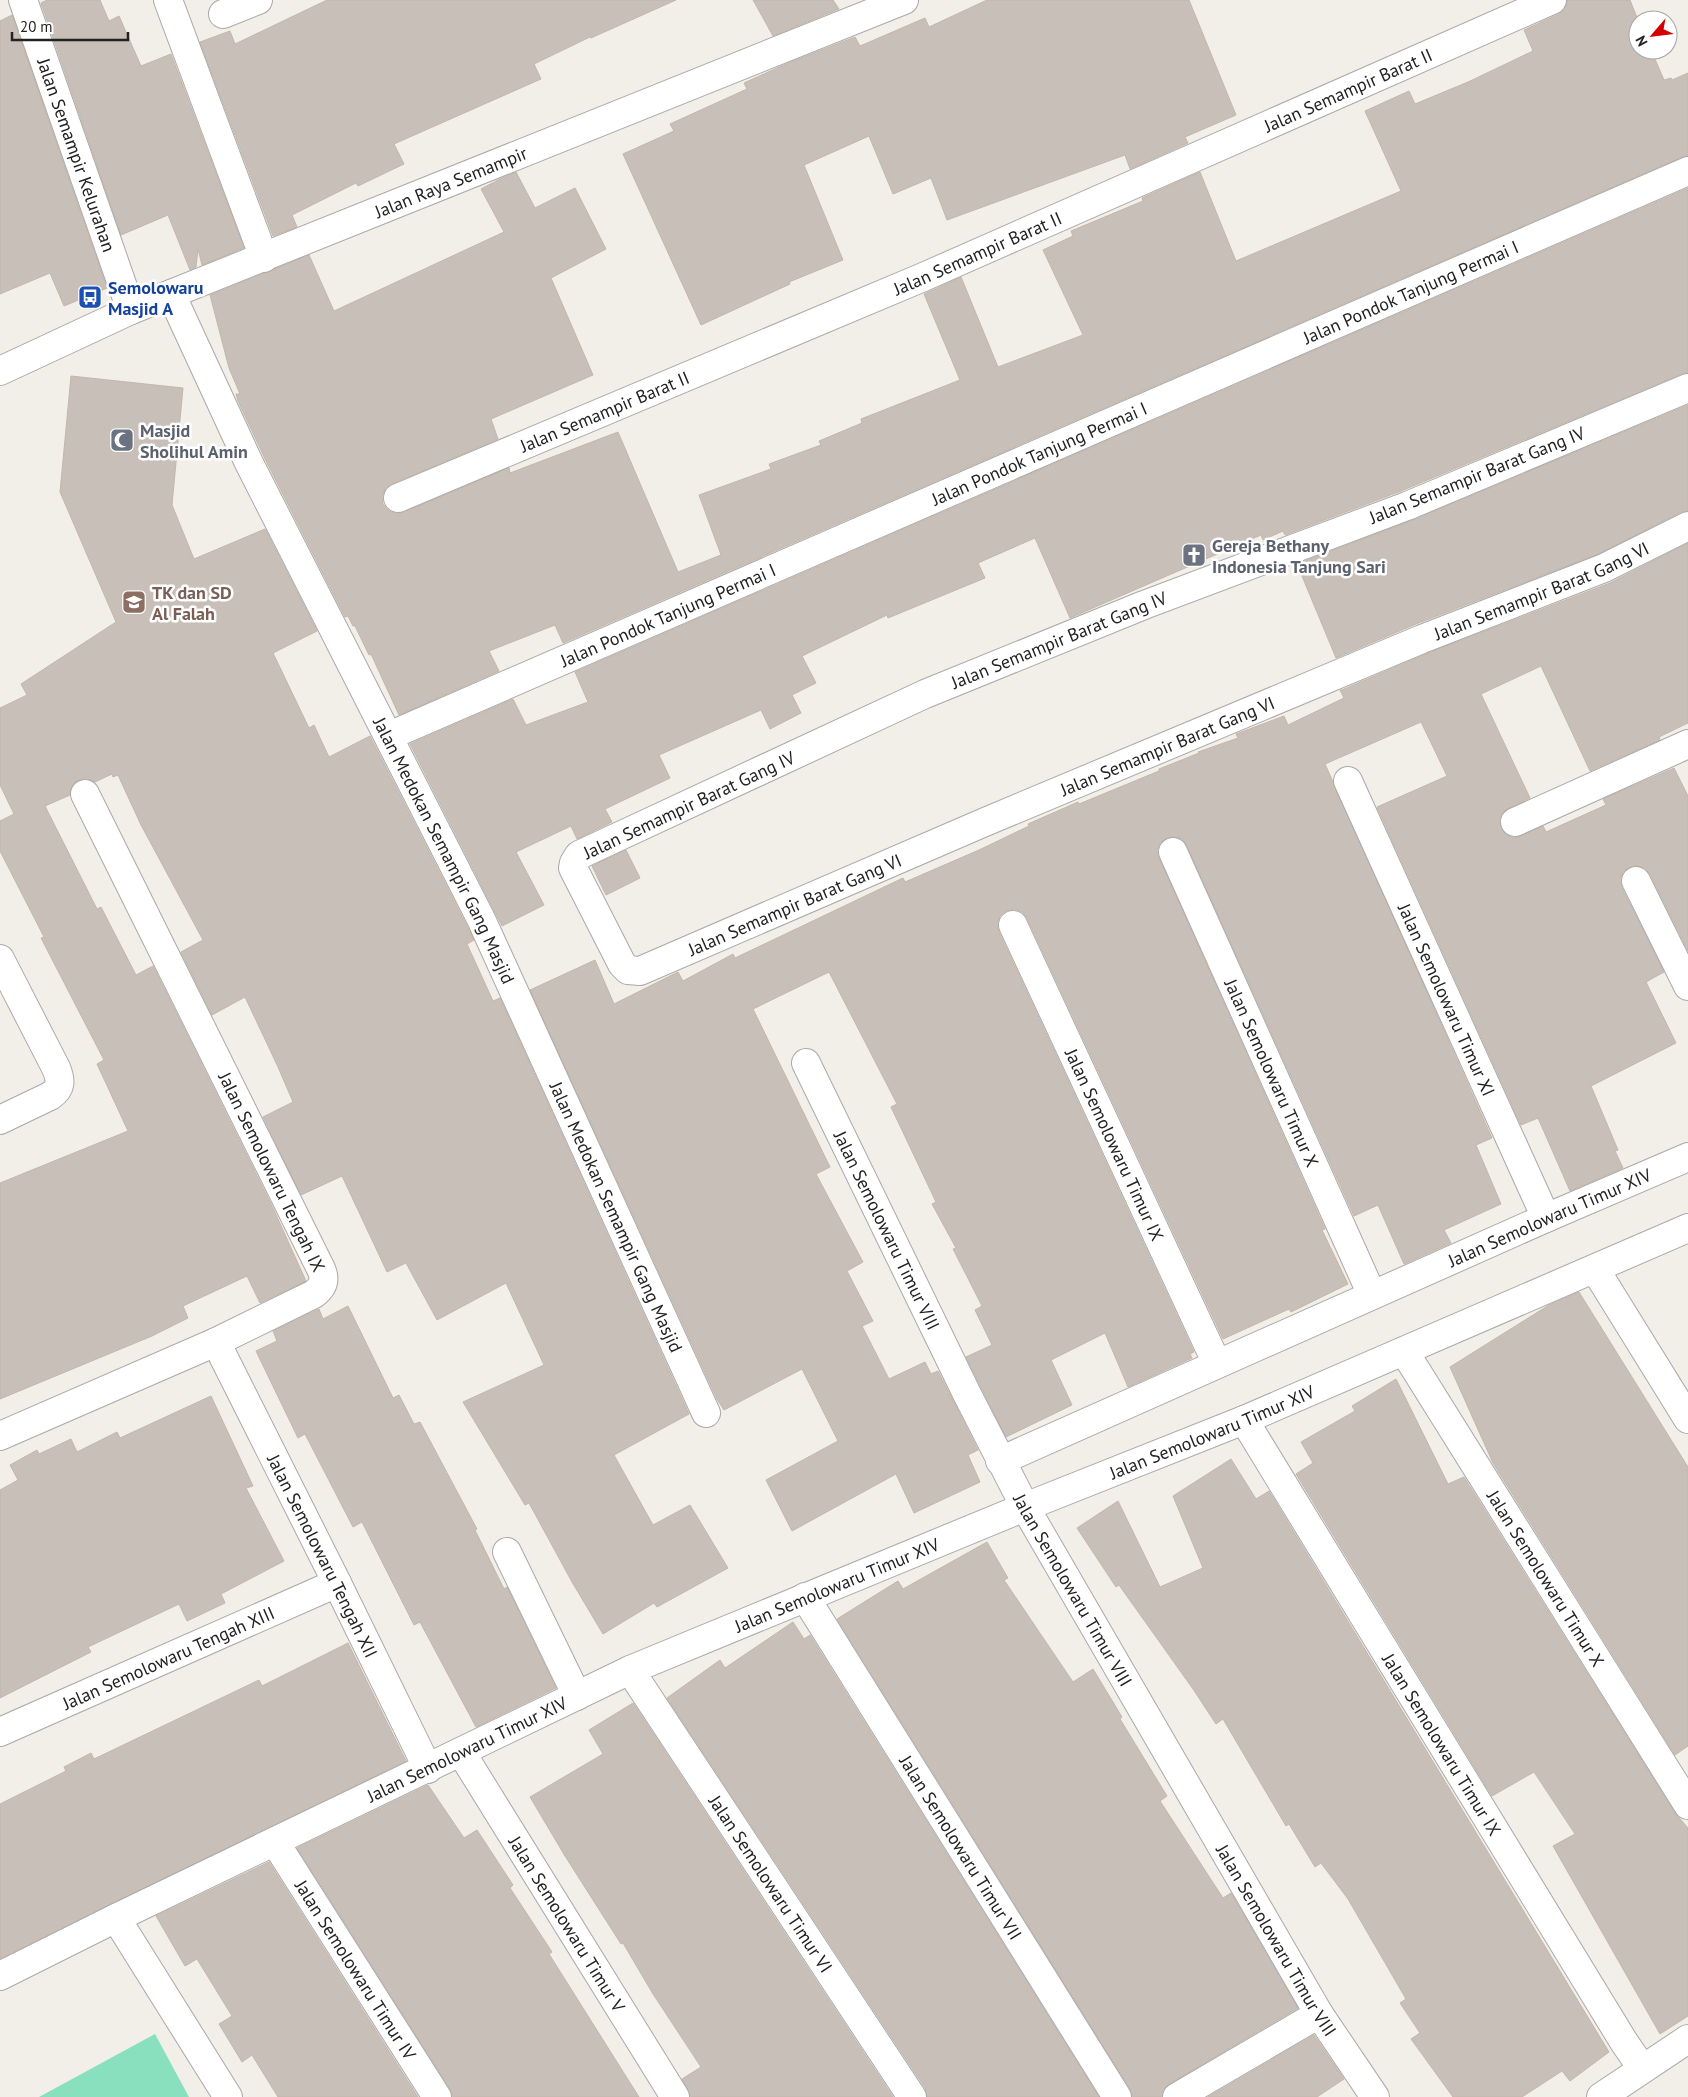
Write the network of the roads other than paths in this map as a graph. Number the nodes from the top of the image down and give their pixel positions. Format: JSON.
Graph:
{"nodes":[{"id":1,"x":23,"y":0,"type":"edge"},
{"id":2,"x":168,"y":0,"type":"edge"},
{"id":3,"x":258,"y":0,"type":"edge"},
{"id":4,"x":904,"y":0,"type":"edge"},
{"id":5,"x":1552,"y":0,"type":"edge"},
{"id":6,"x":223,"y":14,"type":"dead end"},
{"id":7,"x":1688,"y":171,"type":"edge"},
{"id":8,"x":264,"y":258,"type":"junction"},
{"id":9,"x":171,"y":294,"type":"junction"},
{"id":10,"x":131,"y":310,"type":"junction"},
{"id":11,"x":0,"y":371,"type":"edge"},
{"id":12,"x":1688,"y":388,"type":"edge"},
{"id":13,"x":398,"y":498,"type":"dead end"},
{"id":14,"x":1688,"y":526,"type":"edge"},
{"id":15,"x":389,"y":736,"type":"junction"},
{"id":16,"x":1688,"y":744,"type":"edge"},
{"id":17,"x":1348,"y":780,"type":"dead end"},
{"id":18,"x":85,"y":794,"type":"dead end"},
{"id":19,"x":1515,"y":822,"type":"dead end"},
{"id":20,"x":1173,"y":852,"type":"dead end"},
{"id":21,"x":1636,"y":881,"type":"dead end"},
{"id":22,"x":1013,"y":925,"type":"dead end"},
{"id":23,"x":0,"y":958,"type":"edge"},
{"id":24,"x":648,"y":968,"type":"joint"},
{"id":25,"x":1688,"y":986,"type":"edge"},
{"id":26,"x":12,"y":1006,"type":"edge"},
{"id":27,"x":806,"y":1063,"type":"dead end"},
{"id":28,"x":0,"y":1120,"type":"edge"},
{"id":29,"x":1688,"y":1157,"type":"edge"},
{"id":30,"x":1546,"y":1218,"type":"junction"},
{"id":31,"x":1688,"y":1228,"type":"edge"},
{"id":32,"x":1595,"y":1269,"type":"junction"},
{"id":33,"x":1372,"y":1294,"type":"junction"},
{"id":34,"x":216,"y":1342,"type":"junction"},
{"id":35,"x":1404,"y":1351,"type":"junction"},
{"id":36,"x":1217,"y":1364,"type":"junction"},
{"id":37,"x":706,"y":1413,"type":"dead end"},
{"id":38,"x":1688,"y":1419,"type":"edge"},
{"id":39,"x":1244,"y":1420,"type":"junction"},
{"id":40,"x":0,"y":1436,"type":"edge"},
{"id":41,"x":1000,"y":1461,"type":"junction"},
{"id":42,"x":1025,"y":1508,"type":"junction"},
{"id":43,"x":508,"y":1552,"type":"dead end"},
{"id":44,"x":337,"y":1583,"type":"junction"},
{"id":45,"x":805,"y":1598,"type":"junction"},
{"id":46,"x":630,"y":1670,"type":"junction"},
{"id":47,"x":577,"y":1696,"type":"junction"},
{"id":48,"x":0,"y":1732,"type":"edge"},
{"id":49,"x":461,"y":1752,"type":"junction"},
{"id":50,"x":428,"y":1769,"type":"junction"},
{"id":51,"x":1688,"y":1805,"type":"edge"},
{"id":52,"x":275,"y":1842,"type":"junction"},
{"id":53,"x":116,"y":1918,"type":"junction"},
{"id":54,"x":0,"y":1976,"type":"edge"},
{"id":55,"x":1319,"y":2014,"type":"junction"},
{"id":56,"x":1688,"y":2039,"type":"edge"},
{"id":57,"x":1642,"y":2068,"type":"junction"},
{"id":58,"x":228,"y":2097,"type":"edge"},
{"id":59,"x":437,"y":2097,"type":"edge"},
{"id":60,"x":675,"y":2097,"type":"edge"},
{"id":61,"x":912,"y":2097,"type":"edge"},
{"id":62,"x":1117,"y":2097,"type":"edge"},
{"id":63,"x":1177,"y":2097,"type":"edge"},
{"id":64,"x":1375,"y":2097,"type":"edge"},
{"id":65,"x":1600,"y":2097,"type":"edge"}],
"edges":[{"from":1,"to":10,"type":"street","name":"Jalan Semampir Kelurahan"},
{"from":2,"to":8,"type":"street"},
{"from":3,"to":6,"type":"street"},
{"from":4,"to":8,"type":"street","name":"Jalan Raya Semampir"},
{"from":5,"to":13,"type":"street","name":"Jalan Semampir Barat II"},
{"from":7,"to":15,"type":"street","name":"Jalan Pondok Tanjung Permai I"},
{"from":8,"to":9,"type":"street","name":"Jalan Raya Semampir"},
{"from":9,"to":10,"type":"street","name":"Jalan Raya Semampir"},
{"from":9,"to":15,"type":"street","name":"Jalan Medokan Semampir Gang Masjid"},
{"from":10,"to":11,"type":"street","name":"Jalan Raya Semampir"},
{"from":12,"to":24,"type":"street","name":"Jalan Semampir Barat Gang IV"},
{"from":14,"to":24,"type":"street","name":"Jalan Semampir Barat Gang VI"},
{"from":15,"to":37,"type":"street","name":"Jalan Medokan Semampir Gang Masjid"},
{"from":16,"to":19,"type":"street"},
{"from":17,"to":30,"type":"street","name":"Jalan Semolowaru Timur XI"},
{"from":18,"to":34,"type":"street","name":"Jalan Semolowaru Tengah IX"},
{"from":20,"to":33,"type":"street","name":"Jalan Semolowaru Timur X"},
{"from":21,"to":25,"type":"street"},
{"from":22,"to":36,"type":"street","name":"Jalan Semolowaru Timur IX"},
{"from":23,"to":26,"type":"street"},
{"from":26,"to":28,"type":"street"},
{"from":27,"to":41,"type":"street","name":"Jalan Semolowaru Timur VIII"},
{"from":29,"to":30,"type":"street","name":"Jalan Semolowaru Timur XIV"},
{"from":30,"to":33,"type":"street","name":"Jalan Semolowaru Timur XIV"},
{"from":31,"to":32,"type":"street","name":"Jalan Semolowaru Timur XIV"},
{"from":32,"to":35,"type":"street","name":"Jalan Semolowaru Timur XIV"},
{"from":32,"to":38,"type":"street"},
{"from":33,"to":36,"type":"street","name":"Jalan Semolowaru Timur XIV"},
{"from":34,"to":40,"type":"street","name":"Jalan Semolowaru Tengah IX"},
{"from":34,"to":44,"type":"street","name":"Jalan Semolowaru Tengah XII"},
{"from":35,"to":39,"type":"street","name":"Jalan Semolowaru Timur XIV"},
{"from":35,"to":51,"type":"street","name":"Jalan Semolowaru Timur X"},
{"from":36,"to":41,"type":"street","name":"Jalan Semolowaru Timur XIV"},
{"from":39,"to":42,"type":"street","name":"Jalan Semolowaru Timur XIV"},
{"from":39,"to":57,"type":"street","name":"Jalan Semolowaru Timur IX"},
{"from":41,"to":42,"type":"street","name":"Jalan Semolowaru Timur VIII"},
{"from":42,"to":45,"type":"street","name":"Jalan Semolowaru Timur XIV"},
{"from":42,"to":55,"type":"street","name":"Jalan Semolowaru Timur VIII"},
{"from":43,"to":47,"type":"street"},
{"from":44,"to":48,"type":"street","name":"Jalan Semolowaru Tengah XIII"},
{"from":44,"to":50,"type":"street","name":"Jalan Semolowaru Tengah XII"},
{"from":45,"to":46,"type":"street","name":"Jalan Semolowaru Timur XIV"},
{"from":45,"to":62,"type":"street","name":"Jalan Semolowaru Timur VII"},
{"from":46,"to":47,"type":"street","name":"Jalan Semolowaru Timur XIV"},
{"from":46,"to":61,"type":"street","name":"Jalan Semolowaru Timur VI"},
{"from":47,"to":49,"type":"street","name":"Jalan Semolowaru Timur XIV"},
{"from":49,"to":50,"type":"street","name":"Jalan Semolowaru Timur XIV"},
{"from":49,"to":60,"type":"street","name":"Jalan Semolowaru Timur V"},
{"from":50,"to":52,"type":"street","name":"Jalan Semolowaru Timur XIV"},
{"from":52,"to":53,"type":"street","name":"Jalan Semolowaru Timur XIV"},
{"from":52,"to":59,"type":"street","name":"Jalan Semolowaru Timur IV"},
{"from":53,"to":54,"type":"street","name":"Jalan Semolowaru Timur XIV"},
{"from":53,"to":58,"type":"street"},
{"from":55,"to":63,"type":"street"},
{"from":55,"to":64,"type":"street","name":"Jalan Semolowaru Timur VIII"},
{"from":56,"to":57,"type":"street"},
{"from":57,"to":65,"type":"street"}]}
